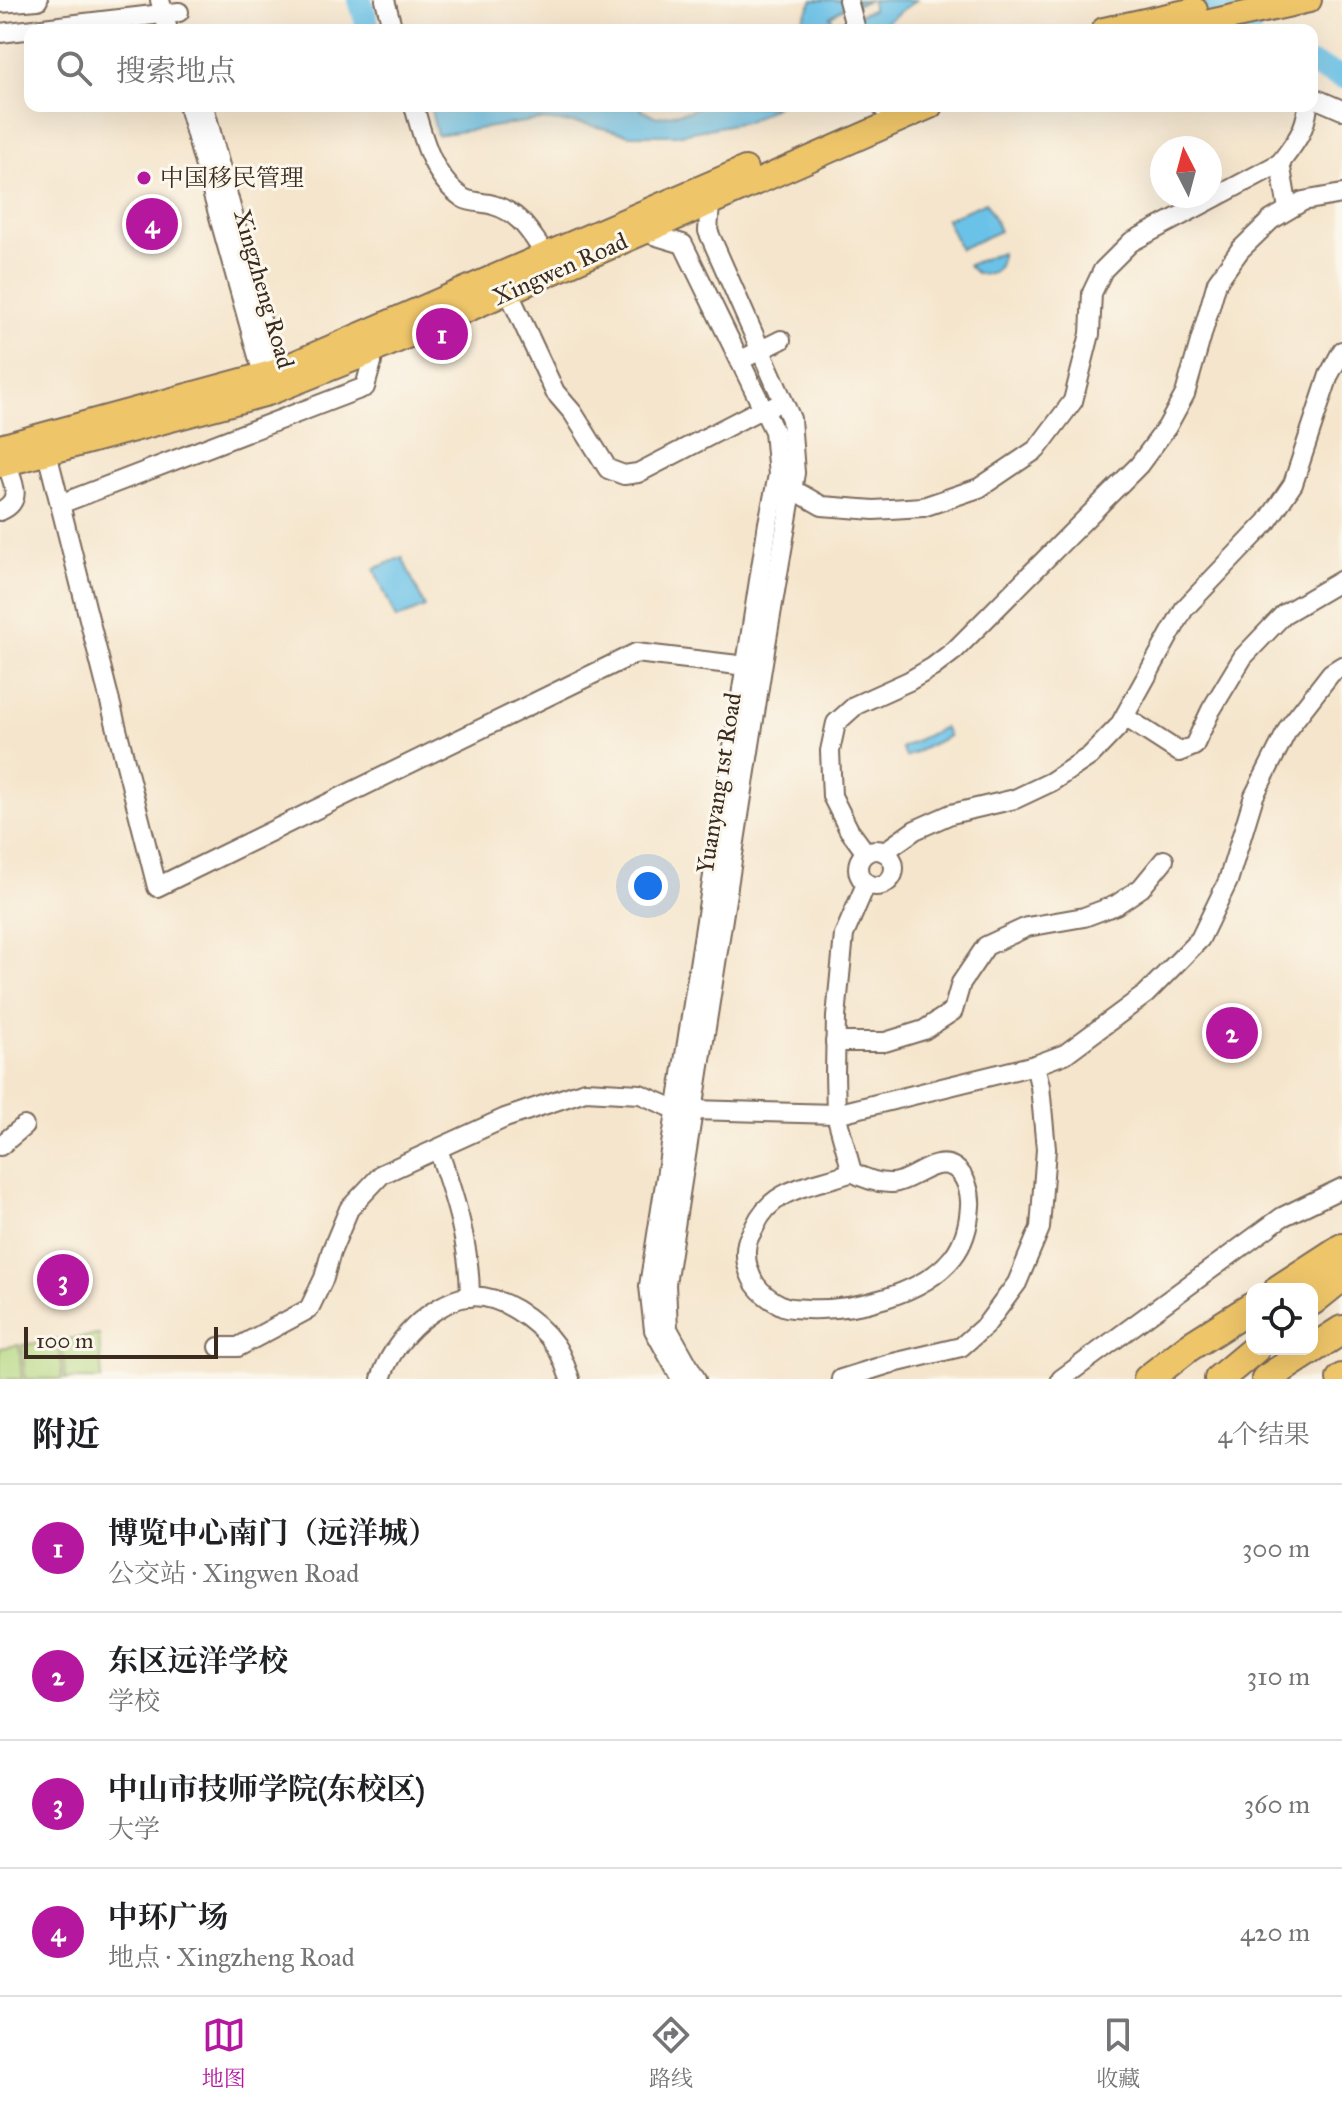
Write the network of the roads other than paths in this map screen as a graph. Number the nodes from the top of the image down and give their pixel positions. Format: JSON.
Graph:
{"nodes":[{"id":1,"x":38,"y":0,"type":"edge"},
{"id":2,"x":385,"y":0,"type":"edge"},
{"id":3,"x":848,"y":0,"type":"edge"},
{"id":4,"x":1309,"y":0,"type":"edge"},
{"id":5,"x":0,"y":3,"type":"edge"},
{"id":6,"x":1244,"y":6,"type":"edge"},
{"id":7,"x":171,"y":11,"type":"edge"},
{"id":8,"x":0,"y":21,"type":"edge"},
{"id":9,"x":1194,"y":23,"type":"edge"},
{"id":10,"x":109,"y":24,"type":"edge"},
{"id":11,"x":391,"y":24,"type":"edge"},
{"id":12,"x":854,"y":24,"type":"edge"},
{"id":13,"x":24,"y":31,"type":"edge"},
{"id":14,"x":0,"y":33,"type":"edge"},
{"id":15,"x":1318,"y":100,"type":"edge"},
{"id":16,"x":1342,"y":110,"type":"edge"},
{"id":17,"x":190,"y":112,"type":"edge"},
{"id":18,"x":205,"y":112,"type":"edge"},
{"id":19,"x":875,"y":112,"type":"edge"},
{"id":20,"x":916,"y":112,"type":"edge"},
{"id":21,"x":1307,"y":112,"type":"edge"},
{"id":22,"x":416,"y":114,"type":"edge"},
{"id":23,"x":1280,"y":163,"type":"junction"},
{"id":24,"x":1342,"y":194,"type":"edge"},
{"id":25,"x":710,"y":203,"type":"junction"},
{"id":26,"x":1288,"y":209,"type":"junction"},
{"id":27,"x":643,"y":232,"type":"junction"},
{"id":28,"x":546,"y":255,"type":"junction"},
{"id":29,"x":508,"y":291,"type":"junction"},
{"id":30,"x":781,"y":340,"type":"dead end"},
{"id":31,"x":760,"y":351,"type":"junction"},
{"id":32,"x":1342,"y":351,"type":"edge"},
{"id":33,"x":368,"y":353,"type":"junction"},
{"id":34,"x":739,"y":360,"type":"junction"},
{"id":35,"x":271,"y":383,"type":"junction"},
{"id":36,"x":785,"y":405,"type":"junction"},
{"id":37,"x":763,"y":408,"type":"junction"},
{"id":38,"x":47,"y":453,"type":"junction"},
{"id":39,"x":2,"y":458,"type":"edge"},
{"id":40,"x":789,"y":493,"type":"junction"},
{"id":41,"x":60,"y":504,"type":"junction"},
{"id":42,"x":0,"y":511,"type":"edge"},
{"id":43,"x":1342,"y":580,"type":"edge"},
{"id":44,"x":1342,"y":666,"type":"edge"},
{"id":45,"x":754,"y":667,"type":"junction"},
{"id":46,"x":1125,"y":717,"type":"junction"},
{"id":47,"x":875,"y":852,"type":"junction"},
{"id":48,"x":1164,"y":860,"type":"dead end"},
{"id":49,"x":866,"y":884,"type":"junction"},
{"id":50,"x":835,"y":1042,"type":"junction"},
{"id":51,"x":1035,"y":1065,"type":"junction"},
{"id":52,"x":685,"y":1110,"type":"junction"},
{"id":53,"x":836,"y":1114,"type":"junction"},
{"id":54,"x":24,"y":1126,"type":"dead end"},
{"id":55,"x":0,"y":1146,"type":"edge"},
{"id":56,"x":438,"y":1149,"type":"junction"},
{"id":57,"x":852,"y":1172,"type":"junction"},
{"id":58,"x":1342,"y":1188,"type":"edge"},
{"id":59,"x":1342,"y":1248,"type":"edge"},
{"id":60,"x":1342,"y":1277,"type":"edge"},
{"id":61,"x":1288,"y":1283,"type":"edge"},
{"id":62,"x":1318,"y":1296,"type":"edge"},
{"id":63,"x":470,"y":1297,"type":"junction"},
{"id":64,"x":1246,"y":1311,"type":"edge"},
{"id":65,"x":1342,"y":1330,"type":"edge"},
{"id":66,"x":219,"y":1347,"type":"dead end"},
{"id":67,"x":1248,"y":1355,"type":"edge"},
{"id":68,"x":381,"y":1379,"type":"edge"},
{"id":69,"x":570,"y":1379,"type":"edge"},
{"id":70,"x":681,"y":1379,"type":"edge"},
{"id":71,"x":696,"y":1379,"type":"edge"},
{"id":72,"x":841,"y":1379,"type":"edge"},
{"id":73,"x":1061,"y":1379,"type":"edge"},
{"id":74,"x":1148,"y":1379,"type":"edge"},
{"id":75,"x":1219,"y":1379,"type":"edge"},
{"id":76,"x":1266,"y":1379,"type":"edge"}],
"edges":[{"from":1,"to":5,"type":"street"},
{"from":2,"to":11,"type":"street"},
{"from":3,"to":12,"type":"street"},
{"from":4,"to":6,"type":"main road"},
{"from":6,"to":9,"type":"main road"},
{"from":7,"to":8,"type":"street"},
{"from":7,"to":10,"type":"street"},
{"from":13,"to":14,"type":"street"},
{"from":15,"to":16,"type":"street"},
{"from":17,"to":35,"type":"street","name":"Xingzheng Road"},
{"from":18,"to":35,"type":"street","name":"Xingzheng Road"},
{"from":19,"to":28,"type":"main road","name":"Xingwen Road"},
{"from":20,"to":25,"type":"main road","name":"Xingwen Road"},
{"from":21,"to":23,"type":"street"},
{"from":22,"to":28,"type":"street"},
{"from":23,"to":26,"type":"street"},
{"from":23,"to":40,"type":"street"},
{"from":24,"to":26,"type":"street"},
{"from":25,"to":27,"type":"main road","name":"Xingwen Road"},
{"from":25,"to":31,"type":"street","name":"Yuanyang 1st Road"},
{"from":26,"to":47,"type":"street"},
{"from":27,"to":29,"type":"main road","name":"Xingwen Road"},
{"from":27,"to":34,"type":"street"},
{"from":28,"to":35,"type":"main road","name":"Xingwen Road"},
{"from":29,"to":33,"type":"main road","name":"Xingwen Road"},
{"from":29,"to":37,"type":"street"},
{"from":30,"to":31,"type":"street"},
{"from":31,"to":34,"type":"street"},
{"from":31,"to":36,"type":"street","name":"Yuanyang 1st Road"},
{"from":32,"to":46,"type":"street"},
{"from":33,"to":35,"type":"main road","name":"Xingwen Road"},
{"from":33,"to":41,"type":"street"},
{"from":34,"to":37,"type":"street"},
{"from":35,"to":38,"type":"main road","name":"Xingwen Road"},
{"from":35,"to":39,"type":"main road","name":"Xingwen Road"},
{"from":36,"to":37,"type":"street"},
{"from":36,"to":40,"type":"street","name":"Yuanyang 1st Road"},
{"from":37,"to":40,"type":"street","name":"Yuanyang 1st Road"},
{"from":38,"to":39,"type":"main road","name":"Xingwen Road"},
{"from":38,"to":41,"type":"street"},
{"from":39,"to":42,"type":"street"},
{"from":40,"to":45,"type":"street","name":"Yuanyang 1st Road"},
{"from":41,"to":45,"type":"street"},
{"from":43,"to":46,"type":"street"},
{"from":44,"to":51,"type":"street"},
{"from":45,"to":52,"type":"street","name":"Yuanyang 1st Road"},
{"from":46,"to":47,"type":"street"},
{"from":47,"to":49,"type":"street"},
{"from":47,"to":49,"type":"street"},
{"from":48,"to":50,"type":"street"},
{"from":49,"to":50,"type":"street"},
{"from":50,"to":53,"type":"street"},
{"from":51,"to":53,"type":"street"},
{"from":51,"to":72,"type":"street"},
{"from":52,"to":53,"type":"street"},
{"from":52,"to":56,"type":"street"},
{"from":52,"to":70,"type":"street","name":"Yuanyang 1st Road"},
{"from":52,"to":71,"type":"street","name":"Yuanyang 1st Road"},
{"from":53,"to":57,"type":"street"},
{"from":54,"to":55,"type":"street"},
{"from":56,"to":63,"type":"street"},
{"from":56,"to":66,"type":"street"},
{"from":57,"to":57,"type":"street"},
{"from":58,"to":73,"type":"street"},
{"from":59,"to":61,"type":"highway"},
{"from":60,"to":62,"type":"highway"},
{"from":63,"to":68,"type":"street"},
{"from":63,"to":69,"type":"street"},
{"from":64,"to":74,"type":"highway"},
{"from":65,"to":76,"type":"highway"},
{"from":67,"to":75,"type":"highway"}]}
